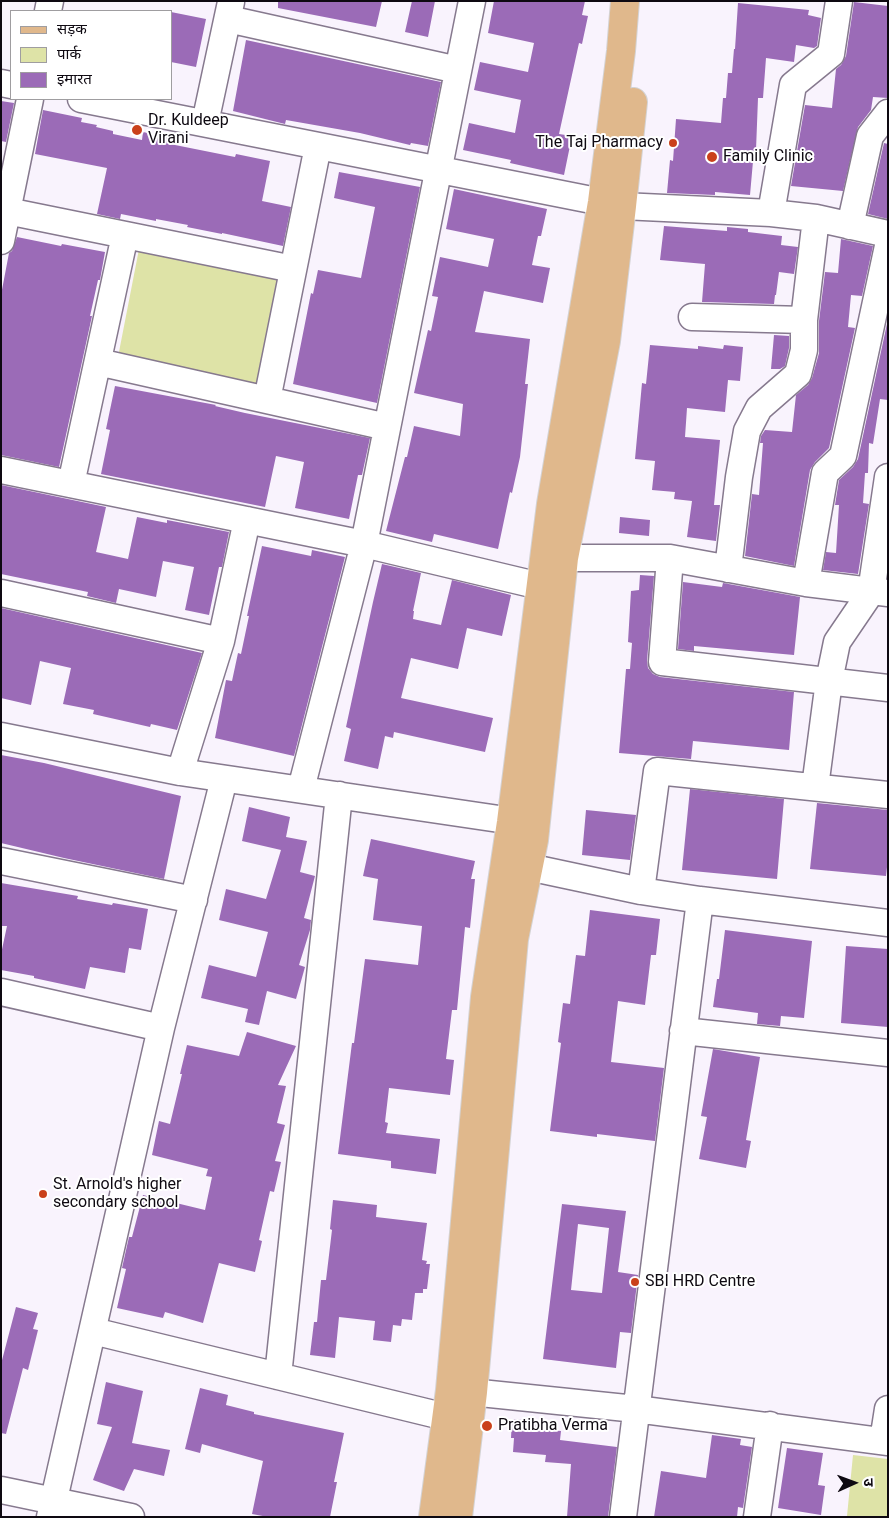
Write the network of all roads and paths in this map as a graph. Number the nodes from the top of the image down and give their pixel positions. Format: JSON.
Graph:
{"nodes":[{"id":1,"x":472,"y":1,"type":"edge"},
{"id":2,"x":625,"y":1,"type":"edge"},
{"id":3,"x":643,"y":1,"type":"edge"},
{"id":4,"x":839,"y":1,"type":"edge"},
{"id":5,"x":230,"y":10,"type":"edge"},
{"id":6,"x":458,"y":70,"type":"junction"},
{"id":7,"x":30,"y":100,"type":"edge"},
{"id":8,"x":86,"y":100,"type":"edge"},
{"id":9,"x":888,"y":113,"type":"edge"},
{"id":10,"x":205,"y":123,"type":"junction"},
{"id":11,"x":318,"y":146,"type":"junction"},
{"id":12,"x":438,"y":170,"type":"junction"},
{"id":13,"x":612,"y":204,"type":"junction"},
{"id":14,"x":7,"y":211,"type":"junction"},
{"id":15,"x":770,"y":213,"type":"junction"},
{"id":16,"x":816,"y":218,"type":"junction"},
{"id":17,"x":850,"y":226,"type":"junction"},
{"id":18,"x":888,"y":234,"type":"edge"},
{"id":19,"x":125,"y":235,"type":"junction"},
{"id":20,"x":1,"y":241,"type":"edge"},
{"id":21,"x":888,"y":246,"type":"edge"},
{"id":22,"x":293,"y":269,"type":"junction"},
{"id":23,"x":692,"y":317,"type":"dead end"},
{"id":24,"x":804,"y":320,"type":"junction"},
{"id":25,"x":98,"y":362,"type":"junction"},
{"id":26,"x":266,"y":400,"type":"junction"},
{"id":27,"x":387,"y":427,"type":"junction"},
{"id":28,"x":1,"y":470,"type":"edge"},
{"id":29,"x":888,"y":476,"type":"edge"},
{"id":30,"x":71,"y":484,"type":"junction"},
{"id":31,"x":247,"y":520,"type":"junction"},
{"id":32,"x":364,"y":544,"type":"junction"},
{"id":33,"x":564,"y":558,"type":"junction"},
{"id":34,"x":670,"y":558,"type":"junction"},
{"id":35,"x":728,"y":569,"type":"junction"},
{"id":36,"x":806,"y":583,"type":"junction"},
{"id":37,"x":540,"y":586,"type":"junction"},
{"id":38,"x":1,"y":593,"type":"edge"},
{"id":39,"x":879,"y":593,"type":"edge"},
{"id":40,"x":221,"y":641,"type":"junction"},
{"id":41,"x":829,"y":681,"type":"junction"},
{"id":42,"x":888,"y":688,"type":"edge"},
{"id":43,"x":1,"y":736,"type":"edge"},
{"id":44,"x":180,"y":772,"type":"junction"},
{"id":45,"x":224,"y":779,"type":"junction"},
{"id":46,"x":815,"y":787,"type":"junction"},
{"id":47,"x":301,"y":789,"type":"junction"},
{"id":48,"x":339,"y":795,"type":"junction"},
{"id":49,"x":888,"y":795,"type":"edge"},
{"id":50,"x":523,"y":823,"type":"junction"},
{"id":51,"x":1,"y":861,"type":"edge"},
{"id":52,"x":517,"y":864,"type":"junction"},
{"id":53,"x":641,"y":890,"type":"junction"},
{"id":54,"x":194,"y":900,"type":"junction"},
{"id":55,"x":700,"y":900,"type":"junction"},
{"id":56,"x":888,"y":924,"type":"edge"},
{"id":57,"x":1,"y":992,"type":"edge"},
{"id":58,"x":161,"y":1028,"type":"junction"},
{"id":59,"x":683,"y":1031,"type":"junction"},
{"id":60,"x":888,"y":1053,"type":"edge"},
{"id":61,"x":93,"y":1331,"type":"junction"},
{"id":62,"x":278,"y":1376,"type":"junction"},
{"id":63,"x":462,"y":1391,"type":"junction"},
{"id":64,"x":636,"y":1409,"type":"junction"},
{"id":65,"x":888,"y":1409,"type":"edge"},
{"id":66,"x":446,"y":1417,"type":"junction"},
{"id":67,"x":770,"y":1426,"type":"junction"},
{"id":68,"x":886,"y":1442,"type":"edge"},
{"id":69,"x":1,"y":1490,"type":"edge"},
{"id":70,"x":52,"y":1508,"type":"edge"},
{"id":71,"x":131,"y":1517,"type":"edge"},
{"id":72,"x":434,"y":1517,"type":"edge"},
{"id":73,"x":458,"y":1517,"type":"edge"},
{"id":74,"x":623,"y":1517,"type":"edge"},
{"id":75,"x":757,"y":1517,"type":"edge"}],
"edges":[{"from":1,"to":6,"type":"street"},
{"from":2,"to":13,"type":"main road"},
{"from":3,"to":13,"type":"main road"},
{"from":4,"to":15,"type":"street"},
{"from":5,"to":6,"type":"street"},
{"from":5,"to":10,"type":"street"},
{"from":6,"to":12,"type":"street"},
{"from":7,"to":14,"type":"street"},
{"from":8,"to":10,"type":"street"},
{"from":9,"to":17,"type":"street"},
{"from":10,"to":11,"type":"street"},
{"from":11,"to":12,"type":"street"},
{"from":11,"to":22,"type":"street"},
{"from":12,"to":13,"type":"street"},
{"from":12,"to":27,"type":"street"},
{"from":13,"to":15,"type":"street"},
{"from":13,"to":33,"type":"main road"},
{"from":13,"to":37,"type":"main road"},
{"from":14,"to":19,"type":"street"},
{"from":14,"to":20,"type":"street"},
{"from":15,"to":16,"type":"street"},
{"from":16,"to":17,"type":"street"},
{"from":16,"to":24,"type":"street"},
{"from":17,"to":18,"type":"street"},
{"from":19,"to":22,"type":"street"},
{"from":19,"to":25,"type":"street"},
{"from":21,"to":36,"type":"street"},
{"from":22,"to":26,"type":"street"},
{"from":23,"to":24,"type":"street"},
{"from":24,"to":35,"type":"street"},
{"from":25,"to":26,"type":"street"},
{"from":25,"to":30,"type":"street"},
{"from":26,"to":27,"type":"street"},
{"from":27,"to":32,"type":"street"},
{"from":28,"to":30,"type":"street"},
{"from":29,"to":39,"type":"street"},
{"from":30,"to":31,"type":"street"},
{"from":31,"to":32,"type":"street"},
{"from":31,"to":40,"type":"street"},
{"from":32,"to":37,"type":"street"},
{"from":32,"to":47,"type":"street"},
{"from":33,"to":34,"type":"street"},
{"from":33,"to":50,"type":"main road"},
{"from":34,"to":35,"type":"street"},
{"from":34,"to":41,"type":"street"},
{"from":35,"to":36,"type":"street"},
{"from":36,"to":39,"type":"street"},
{"from":37,"to":50,"type":"main road"},
{"from":38,"to":40,"type":"street"},
{"from":39,"to":41,"type":"street"},
{"from":40,"to":44,"type":"street"},
{"from":41,"to":42,"type":"street"},
{"from":41,"to":46,"type":"street"},
{"from":43,"to":44,"type":"street"},
{"from":44,"to":45,"type":"street"},
{"from":45,"to":47,"type":"street"},
{"from":45,"to":54,"type":"street"},
{"from":46,"to":49,"type":"street"},
{"from":46,"to":53,"type":"street"},
{"from":47,"to":48,"type":"street"},
{"from":48,"to":50,"type":"street"},
{"from":48,"to":62,"type":"street"},
{"from":50,"to":52,"type":"main road"},
{"from":51,"to":54,"type":"street"},
{"from":52,"to":53,"type":"street"},
{"from":52,"to":63,"type":"main road"},
{"from":53,"to":55,"type":"street"},
{"from":54,"to":58,"type":"street"},
{"from":55,"to":56,"type":"street"},
{"from":55,"to":59,"type":"street"},
{"from":57,"to":58,"type":"street"},
{"from":58,"to":61,"type":"street"},
{"from":59,"to":60,"type":"street"},
{"from":59,"to":64,"type":"street"},
{"from":61,"to":62,"type":"street"},
{"from":61,"to":70,"type":"street"},
{"from":62,"to":66,"type":"street"},
{"from":63,"to":64,"type":"street"},
{"from":63,"to":66,"type":"main road"},
{"from":63,"to":73,"type":"main road"},
{"from":64,"to":67,"type":"street"},
{"from":64,"to":74,"type":"street"},
{"from":65,"to":68,"type":"street"},
{"from":66,"to":72,"type":"main road"},
{"from":67,"to":68,"type":"street"},
{"from":67,"to":75,"type":"street"},
{"from":69,"to":70,"type":"street"},
{"from":70,"to":71,"type":"street"}]}
